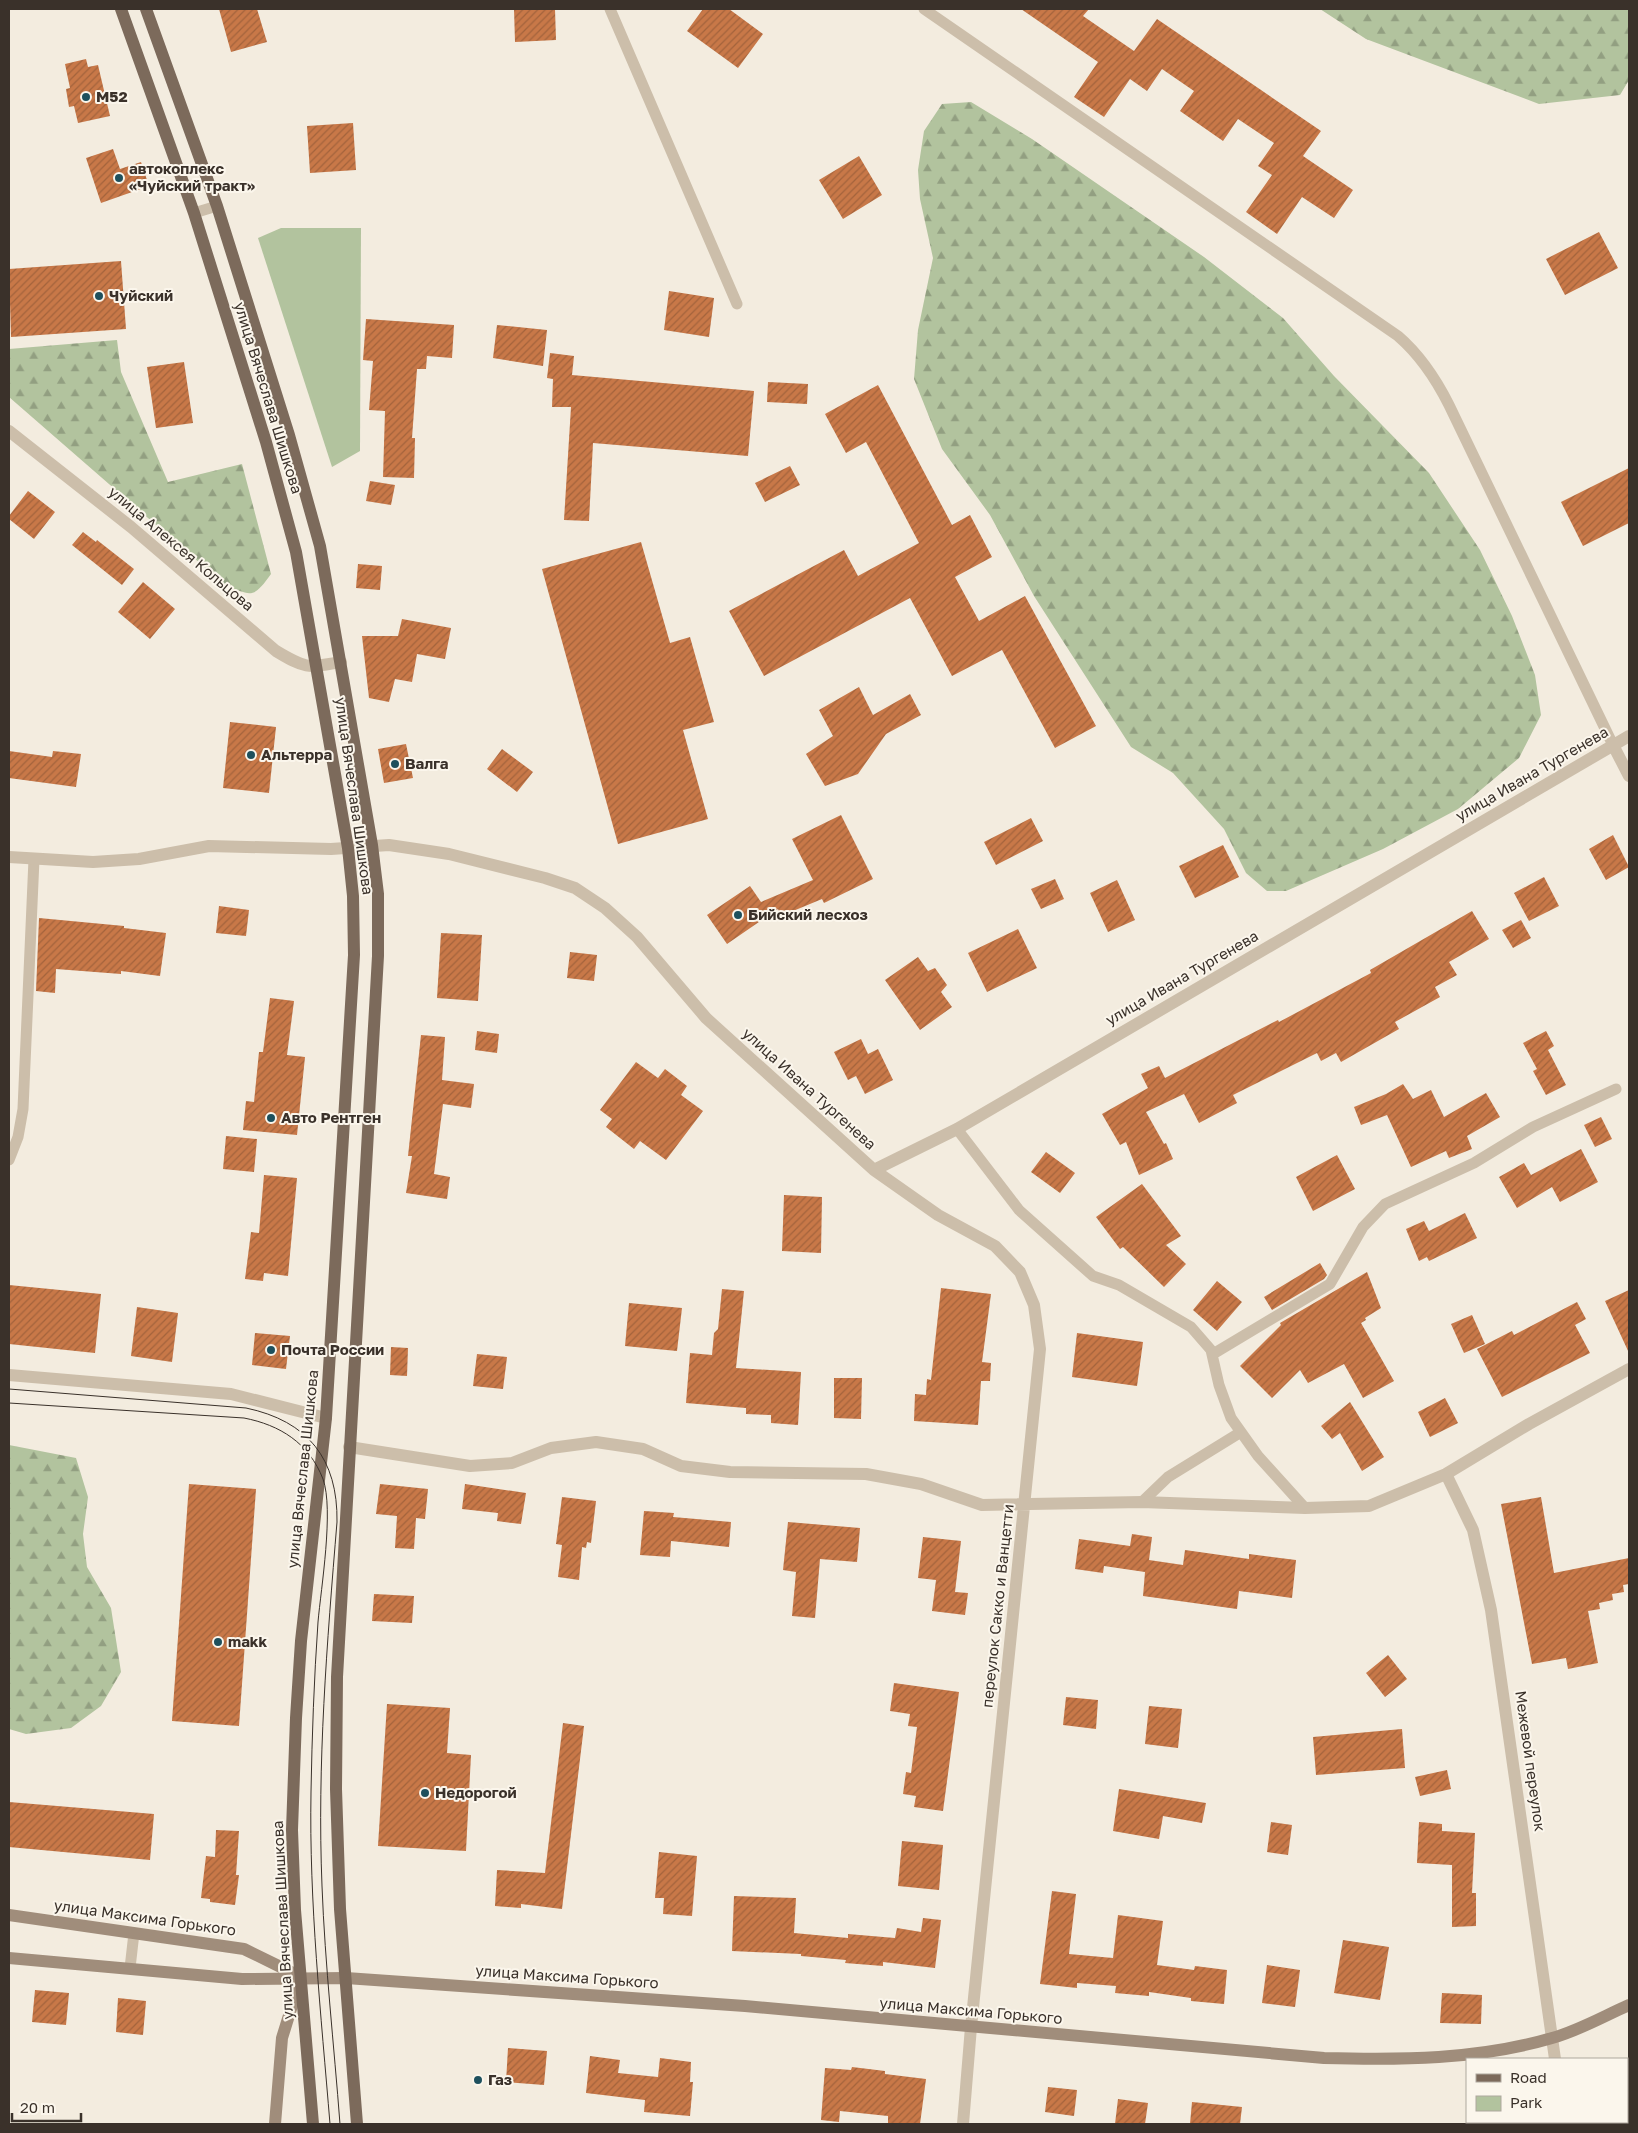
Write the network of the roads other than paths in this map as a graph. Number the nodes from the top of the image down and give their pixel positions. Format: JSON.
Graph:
{"nodes":[{"id":1,"x":121,"y":9,"type":"edge"},
{"id":2,"x":146,"y":9,"type":"edge"},
{"id":3,"x":610,"y":9,"type":"edge"},
{"id":4,"x":924,"y":9,"type":"edge"},
{"id":5,"x":217,"y":206,"type":"junction"},
{"id":6,"x":194,"y":213,"type":"junction"},
{"id":7,"x":737,"y":304,"type":"dead end"},
{"id":8,"x":9,"y":431,"type":"edge"},
{"id":9,"x":341,"y":662,"type":"junction"},
{"id":10,"x":318,"y":666,"type":"junction"},
{"id":11,"x":1629,"y":736,"type":"edge"},
{"id":12,"x":1613,"y":745,"type":"junction"},
{"id":13,"x":1629,"y":776,"type":"edge"},
{"id":14,"x":372,"y":845,"type":"junction"},
{"id":15,"x":348,"y":848,"type":"junction"},
{"id":16,"x":9,"y":857,"type":"edge"},
{"id":17,"x":34,"y":859,"type":"junction"},
{"id":18,"x":1616,"y":1089,"type":"dead end"},
{"id":19,"x":957,"y":1129,"type":"junction"},
{"id":20,"x":9,"y":1160,"type":"edge"},
{"id":21,"x":874,"y":1170,"type":"junction"},
{"id":22,"x":1213,"y":1354,"type":"junction"},
{"id":23,"x":1629,"y":1369,"type":"edge"},
{"id":24,"x":9,"y":1375,"type":"edge"},
{"id":25,"x":326,"y":1418,"type":"junction"},
{"id":26,"x":1240,"y":1432,"type":"junction"},
{"id":27,"x":349,"y":1447,"type":"junction"},
{"id":28,"x":1446,"y":1474,"type":"junction"},
{"id":29,"x":1142,"y":1502,"type":"junction"},
{"id":30,"x":1025,"y":1504,"type":"junction"},
{"id":31,"x":1305,"y":1508,"type":"junction"},
{"id":32,"x":9,"y":1915,"type":"edge"},
{"id":33,"x":134,"y":1933,"type":"junction"},
{"id":34,"x":9,"y":1958,"type":"edge"},
{"id":35,"x":130,"y":1968,"type":"junction"},
{"id":36,"x":301,"y":1977,"type":"junction"},
{"id":37,"x":346,"y":1978,"type":"junction"},
{"id":38,"x":1629,"y":2005,"type":"edge"},
{"id":39,"x":971,"y":2027,"type":"junction"},
{"id":40,"x":1553,"y":2038,"type":"junction"},
{"id":41,"x":1555,"y":2058,"type":"edge"},
{"id":42,"x":275,"y":2124,"type":"edge"},
{"id":43,"x":313,"y":2124,"type":"edge"},
{"id":44,"x":358,"y":2124,"type":"edge"},
{"id":45,"x":963,"y":2124,"type":"edge"}],
"edges":[{"from":1,"to":6,"type":"main road","name":"улица Вячеслава Шишкова"},
{"from":2,"to":5,"type":"main road","name":"улица Вячеслава Шишкова"},
{"from":3,"to":7,"type":"lane"},
{"from":4,"to":12,"type":"lane"},
{"from":5,"to":6,"type":"lane"},
{"from":5,"to":9,"type":"main road","name":"улица Вячеслава Шишкова"},
{"from":6,"to":10,"type":"main road","name":"улица Вячеслава Шишкова"},
{"from":8,"to":10,"type":"street","name":"улица Алексея Кольцова"},
{"from":9,"to":10,"type":"street","name":"улица Алексея Кольцова"},
{"from":9,"to":14,"type":"main road","name":"улица Вячеслава Шишкова"},
{"from":10,"to":15,"type":"main road","name":"улица Вячеслава Шишкова"},
{"from":11,"to":12,"type":"street","name":"улица Ивана Тургенева"},
{"from":12,"to":13,"type":"street"},
{"from":12,"to":19,"type":"street","name":"улица Ивана Тургенева"},
{"from":14,"to":15,"type":"street","name":"улица Ивана Тургенева"},
{"from":14,"to":21,"type":"street","name":"улица Ивана Тургенева"},
{"from":14,"to":27,"type":"main road","name":"улица Вячеслава Шишкова"},
{"from":15,"to":17,"type":"street","name":"улица Ивана Тургенева"},
{"from":15,"to":25,"type":"main road","name":"улица Вячеслава Шишкова"},
{"from":16,"to":17,"type":"street","name":"улица Ивана Тургенева"},
{"from":17,"to":20,"type":"lane"},
{"from":18,"to":22,"type":"lane"},
{"from":19,"to":21,"type":"street","name":"улица Ивана Тургенева"},
{"from":19,"to":22,"type":"lane"},
{"from":21,"to":30,"type":"street","name":"переулок Сакко и Ванцетти"},
{"from":22,"to":26,"type":"lane"},
{"from":23,"to":28,"type":"street"},
{"from":24,"to":25,"type":"street"},
{"from":25,"to":36,"type":"main road","name":"улица Вячеслава Шишкова"},
{"from":26,"to":29,"type":"lane"},
{"from":26,"to":31,"type":"lane"},
{"from":27,"to":30,"type":"street"},
{"from":27,"to":37,"type":"main road","name":"улица Вячеслава Шишкова"},
{"from":28,"to":31,"type":"street"},
{"from":28,"to":40,"type":"street","name":"Межевой переулок"},
{"from":29,"to":30,"type":"street"},
{"from":29,"to":31,"type":"street"},
{"from":30,"to":39,"type":"street","name":"переулок Сакко и Ванцетти"},
{"from":32,"to":33,"type":"main road","name":"улица Максима Горького"},
{"from":33,"to":35,"type":"lane"},
{"from":33,"to":36,"type":"main road","name":"улица Максима Горького"},
{"from":34,"to":35,"type":"main road","name":"улица Максима Горького"},
{"from":35,"to":36,"type":"main road","name":"улица Максима Горького"},
{"from":36,"to":37,"type":"main road","name":"улица Максима Горького"},
{"from":36,"to":42,"type":"main road"},
{"from":36,"to":43,"type":"main road","name":"улица Вячеслава Шишкова"},
{"from":37,"to":39,"type":"main road","name":"улица Максима Горького"},
{"from":37,"to":44,"type":"main road","name":"улица Вячеслава Шишкова"},
{"from":38,"to":40,"type":"main road","name":"улица Максима Горького"},
{"from":39,"to":40,"type":"main road","name":"улица Максима Горького"},
{"from":39,"to":45,"type":"street","name":"переулок Сакко и Ванцетти"},
{"from":40,"to":41,"type":"street","name":"Межевой переулок"}]}
